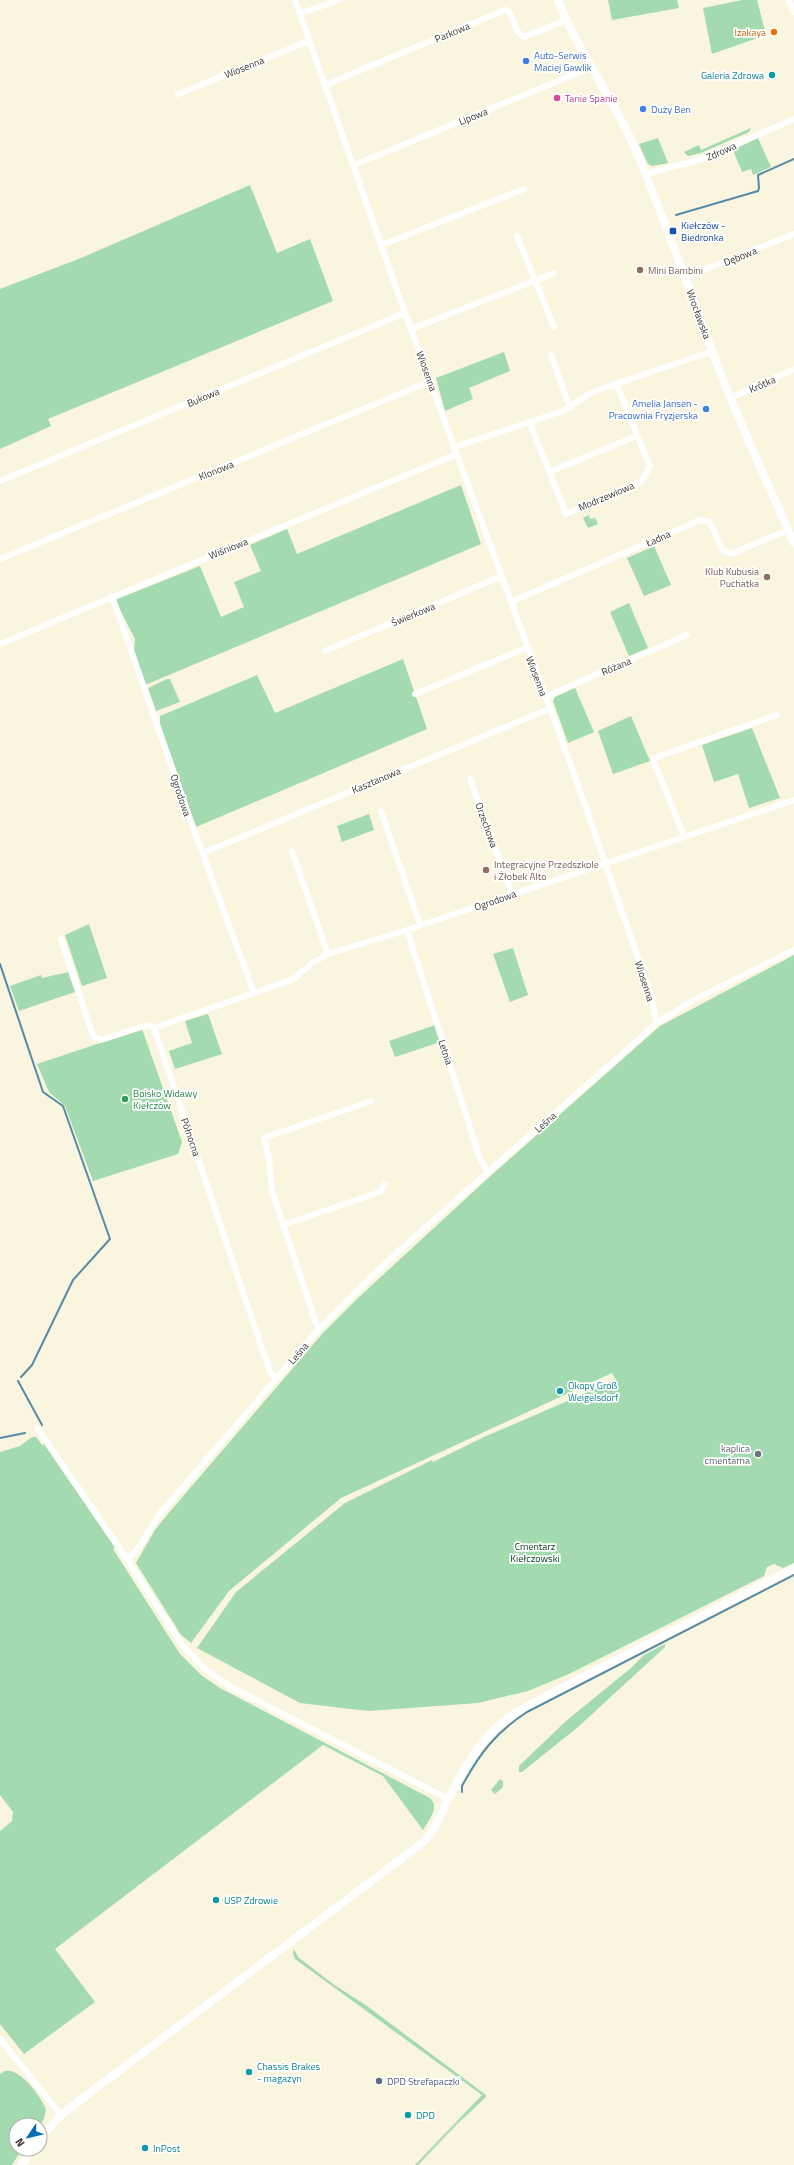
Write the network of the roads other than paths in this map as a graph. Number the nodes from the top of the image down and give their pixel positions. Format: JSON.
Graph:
{"nodes":[{"id":1,"x":295,"y":0,"type":"edge"},
{"id":2,"x":338,"y":0,"type":"edge"},
{"id":3,"x":558,"y":0,"type":"edge"},
{"id":4,"x":789,"y":0,"type":"edge"},
{"id":5,"x":794,"y":12,"type":"edge"},
{"id":6,"x":300,"y":14,"type":"junction"},
{"id":7,"x":566,"y":20,"type":"junction"},
{"id":8,"x":309,"y":41,"type":"junction"},
{"id":9,"x":592,"y":67,"type":"junction"},
{"id":10,"x":325,"y":85,"type":"junction"},
{"id":11,"x":178,"y":94,"type":"dead end"},
{"id":12,"x":794,"y":118,"type":"edge"},
{"id":13,"x":354,"y":165,"type":"junction"},
{"id":14,"x":646,"y":174,"type":"junction"},
{"id":15,"x":524,"y":189,"type":"dead end"},
{"id":16,"x":794,"y":234,"type":"edge"},
{"id":17,"x":517,"y":236,"type":"dead end"},
{"id":18,"x":382,"y":245,"type":"junction"},
{"id":19,"x":554,"y":273,"type":"dead end"},
{"id":20,"x":686,"y":277,"type":"junction"},
{"id":21,"x":535,"y":281,"type":"junction"},
{"id":22,"x":405,"y":313,"type":"junction"},
{"id":23,"x":554,"y":327,"type":"dead end"},
{"id":24,"x":412,"y":329,"type":"junction"},
{"id":25,"x":713,"y":351,"type":"junction"},
{"id":26,"x":551,"y":355,"type":"dead end"},
{"id":27,"x":794,"y":369,"type":"edge"},
{"id":28,"x":431,"y":381,"type":"junction"},
{"id":29,"x":616,"y":383,"type":"junction"},
{"id":30,"x":731,"y":398,"type":"junction"},
{"id":31,"x":570,"y":408,"type":"junction"},
{"id":32,"x":531,"y":421,"type":"junction"},
{"id":33,"x":637,"y":436,"type":"junction"},
{"id":34,"x":455,"y":447,"type":"junction"},
{"id":35,"x":457,"y":454,"type":"junction"},
{"id":36,"x":549,"y":472,"type":"junction"},
{"id":37,"x":0,"y":481,"type":"edge"},
{"id":38,"x":788,"y":530,"type":"junction"},
{"id":39,"x":794,"y":543,"type":"edge"},
{"id":40,"x":0,"y":559,"type":"edge"},
{"id":41,"x":502,"y":576,"type":"junction"},
{"id":42,"x":112,"y":596,"type":"junction"},
{"id":43,"x":511,"y":602,"type":"junction"},
{"id":44,"x":687,"y":636,"type":"dead end"},
{"id":45,"x":0,"y":644,"type":"edge"},
{"id":46,"x":526,"y":648,"type":"junction"},
{"id":47,"x":324,"y":651,"type":"dead end"},
{"id":48,"x":415,"y":694,"type":"dead end"},
{"id":49,"x":545,"y":697,"type":"junction"},
{"id":50,"x":549,"y":709,"type":"junction"},
{"id":51,"x":777,"y":715,"type":"dead end"},
{"id":52,"x":470,"y":779,"type":"dead end"},
{"id":53,"x":794,"y":800,"type":"edge"},
{"id":54,"x":381,"y":811,"type":"dead end"},
{"id":55,"x":684,"y":836,"type":"junction"},
{"id":56,"x":292,"y":851,"type":"dead end"},
{"id":57,"x":203,"y":853,"type":"junction"},
{"id":58,"x":604,"y":864,"type":"junction"},
{"id":59,"x":512,"y":894,"type":"junction"},
{"id":60,"x":420,"y":925,"type":"junction"},
{"id":61,"x":407,"y":930,"type":"junction"},
{"id":62,"x":61,"y":939,"type":"dead end"},
{"id":63,"x":794,"y":950,"type":"edge"},
{"id":64,"x":328,"y":954,"type":"junction"},
{"id":65,"x":254,"y":993,"type":"junction"},
{"id":66,"x":657,"y":1023,"type":"junction"},
{"id":67,"x":154,"y":1028,"type":"junction"},
{"id":68,"x":370,"y":1101,"type":"dead end"},
{"id":69,"x":488,"y":1172,"type":"junction"},
{"id":70,"x":385,"y":1184,"type":"dead end"},
{"id":71,"x":283,"y":1225,"type":"junction"},
{"id":72,"x":320,"y":1328,"type":"junction"},
{"id":73,"x":276,"y":1380,"type":"junction"},
{"id":74,"x":38,"y":1429,"type":"dead end"},
{"id":75,"x":127,"y":1558,"type":"junction"},
{"id":76,"x":794,"y":1568,"type":"edge"},
{"id":77,"x":448,"y":1800,"type":"junction"},
{"id":78,"x":0,"y":2039,"type":"edge"},
{"id":79,"x":61,"y":2115,"type":"junction"},
{"id":80,"x":48,"y":2129,"type":"edge"}],
"edges":[{"from":1,"to":6,"type":"street","name":"Wiosenna"},
{"from":2,"to":6,"type":"street"},
{"from":3,"to":7,"type":"street","name":"Wrocławska"},
{"from":4,"to":5,"type":"street"},
{"from":6,"to":8,"type":"street","name":"Wiosenna"},
{"from":7,"to":9,"type":"street","name":"Wrocławska"},
{"from":7,"to":10,"type":"street","name":"Parkowa"},
{"from":8,"to":10,"type":"street","name":"Wiosenna"},
{"from":8,"to":11,"type":"street","name":"Wiosenna"},
{"from":9,"to":13,"type":"street","name":"Lipowa"},
{"from":9,"to":14,"type":"street","name":"Wrocławska"},
{"from":10,"to":13,"type":"street","name":"Wiosenna"},
{"from":12,"to":14,"type":"street","name":"Zdrowa"},
{"from":13,"to":18,"type":"street","name":"Wiosenna"},
{"from":14,"to":20,"type":"street","name":"Wrocławska"},
{"from":15,"to":18,"type":"street"},
{"from":16,"to":20,"type":"street","name":"Dębowa"},
{"from":17,"to":21,"type":"street"},
{"from":18,"to":22,"type":"street","name":"Wiosenna"},
{"from":19,"to":21,"type":"street"},
{"from":20,"to":25,"type":"street","name":"Wrocławska"},
{"from":21,"to":23,"type":"street"},
{"from":21,"to":24,"type":"street"},
{"from":22,"to":24,"type":"street","name":"Wiosenna"},
{"from":22,"to":37,"type":"street","name":"Bukowa"},
{"from":24,"to":28,"type":"street","name":"Wiosenna"},
{"from":25,"to":29,"type":"street"},
{"from":25,"to":30,"type":"street","name":"Wrocławska"},
{"from":26,"to":31,"type":"street"},
{"from":27,"to":30,"type":"street","name":"Krótka"},
{"from":28,"to":34,"type":"street","name":"Wiosenna"},
{"from":28,"to":40,"type":"street","name":"Klonowa"},
{"from":29,"to":31,"type":"street"},
{"from":29,"to":33,"type":"street","name":"Modrzewiowa"},
{"from":30,"to":38,"type":"street","name":"Wrocławska"},
{"from":31,"to":32,"type":"street"},
{"from":32,"to":34,"type":"street"},
{"from":32,"to":36,"type":"street","name":"Modrzewiowa"},
{"from":33,"to":36,"type":"street"},
{"from":33,"to":36,"type":"street","name":"Modrzewiowa"},
{"from":34,"to":35,"type":"street","name":"Wiosenna"},
{"from":35,"to":41,"type":"street","name":"Wiosenna"},
{"from":35,"to":42,"type":"street","name":"Wiśniowa"},
{"from":38,"to":39,"type":"street","name":"Wrocławska"},
{"from":38,"to":43,"type":"street","name":"Ładna"},
{"from":41,"to":43,"type":"street","name":"Wiosenna"},
{"from":41,"to":47,"type":"street","name":"Świerkowa"},
{"from":42,"to":45,"type":"street","name":"Wiśniowa"},
{"from":42,"to":57,"type":"street","name":"Ogrodowa"},
{"from":43,"to":46,"type":"street","name":"Wiosenna"},
{"from":44,"to":49,"type":"street","name":"Różana"},
{"from":46,"to":48,"type":"street"},
{"from":46,"to":49,"type":"street","name":"Wiosenna"},
{"from":49,"to":50,"type":"street","name":"Wiosenna"},
{"from":50,"to":57,"type":"street","name":"Kasztanowa"},
{"from":50,"to":58,"type":"street","name":"Wiosenna"},
{"from":51,"to":55,"type":"street"},
{"from":52,"to":59,"type":"street","name":"Orzechowa"},
{"from":53,"to":55,"type":"street","name":"Ogrodowa"},
{"from":54,"to":60,"type":"street"},
{"from":55,"to":58,"type":"street","name":"Ogrodowa"},
{"from":56,"to":64,"type":"street"},
{"from":57,"to":65,"type":"street","name":"Ogrodowa"},
{"from":58,"to":59,"type":"street","name":"Ogrodowa"},
{"from":58,"to":66,"type":"street","name":"Wiosenna"},
{"from":59,"to":60,"type":"street","name":"Ogrodowa"},
{"from":60,"to":61,"type":"street","name":"Ogrodowa"},
{"from":61,"to":64,"type":"street","name":"Ogrodowa"},
{"from":61,"to":69,"type":"street","name":"Letnia"},
{"from":62,"to":67,"type":"street"},
{"from":63,"to":66,"type":"street","name":"Leśna"},
{"from":64,"to":65,"type":"street","name":"Ogrodowa"},
{"from":65,"to":67,"type":"street","name":"Ogrodowa"},
{"from":66,"to":69,"type":"street","name":"Leśna"},
{"from":67,"to":73,"type":"street","name":"Północna"},
{"from":68,"to":71,"type":"street"},
{"from":69,"to":72,"type":"street","name":"Leśna"},
{"from":70,"to":71,"type":"street"},
{"from":71,"to":72,"type":"street"},
{"from":72,"to":73,"type":"street","name":"Leśna"},
{"from":73,"to":75,"type":"street","name":"Leśna"},
{"from":74,"to":75,"type":"street"},
{"from":75,"to":77,"type":"street"},
{"from":76,"to":77,"type":"street"},
{"from":77,"to":79,"type":"street"},
{"from":78,"to":79,"type":"street"},
{"from":79,"to":80,"type":"street"}]}
